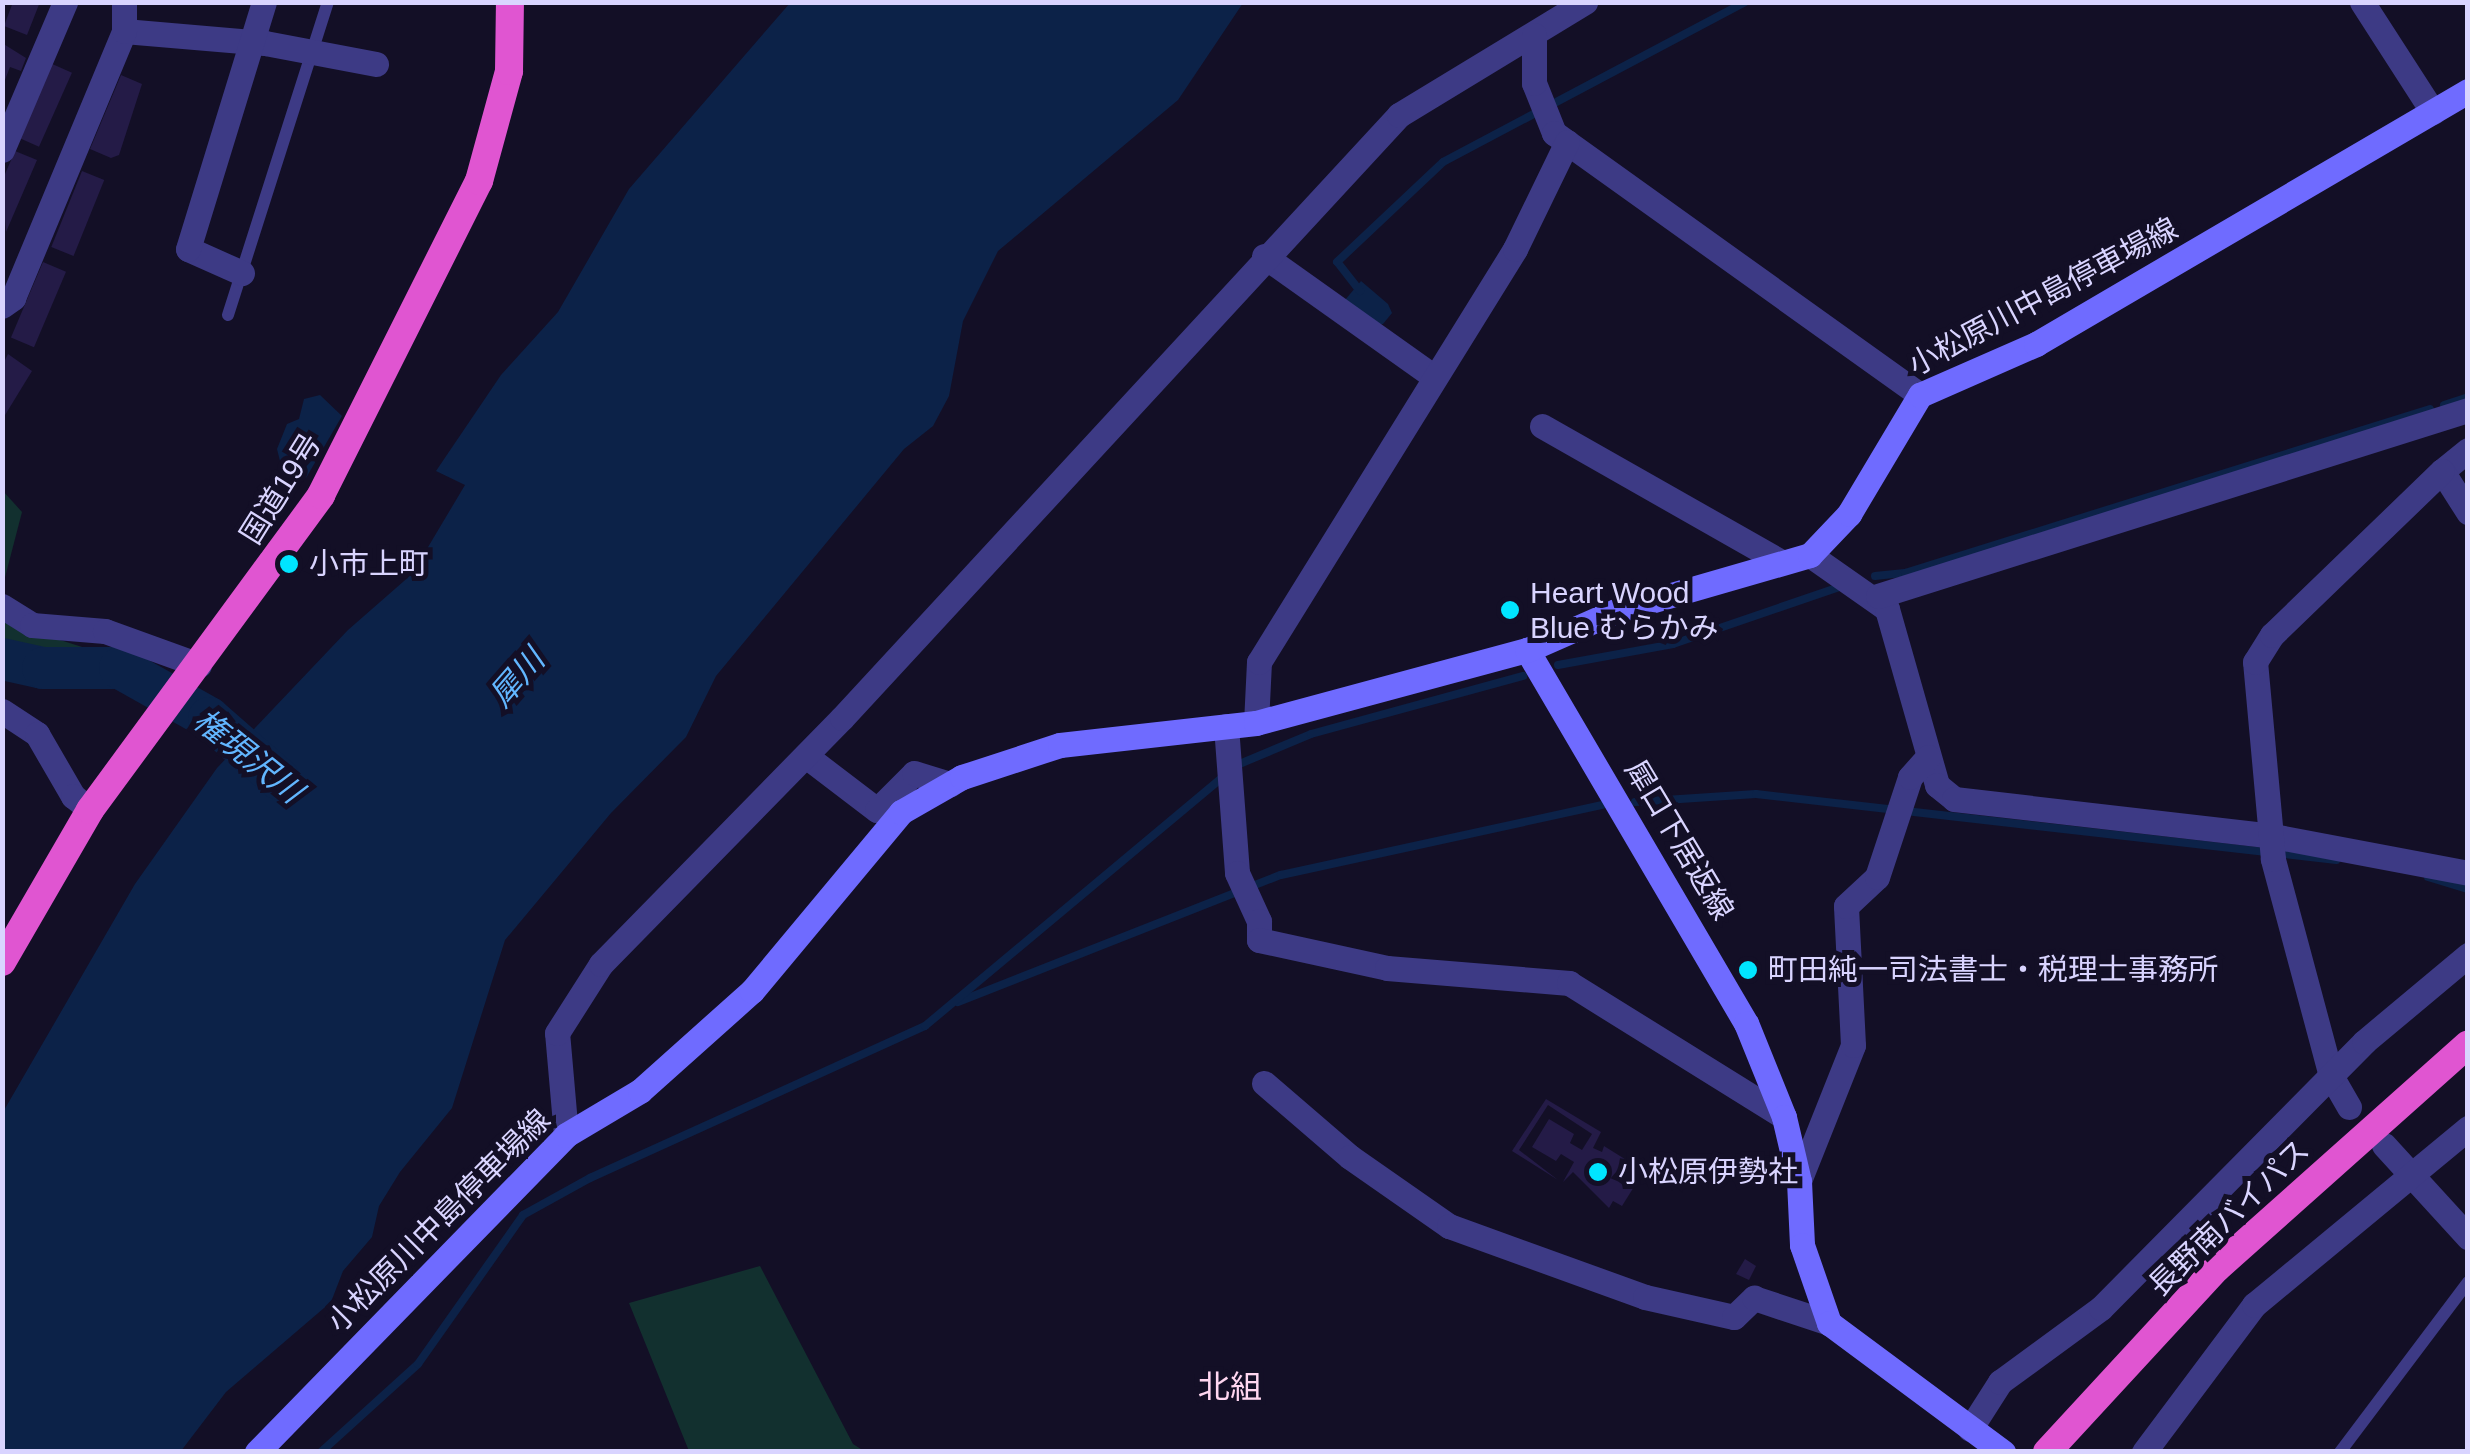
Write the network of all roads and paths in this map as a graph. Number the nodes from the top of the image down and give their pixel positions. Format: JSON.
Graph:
{"nodes":[{"id":1,"x":65,"y":2,"type":"edge"},
{"id":2,"x":124,"y":2,"type":"edge"},
{"id":3,"x":264,"y":2,"type":"edge"},
{"id":4,"x":328,"y":2,"type":"edge"},
{"id":5,"x":510,"y":2,"type":"edge"},
{"id":6,"x":1585,"y":2,"type":"edge"},
{"id":7,"x":2362,"y":2,"type":"edge"},
{"id":8,"x":124,"y":32,"type":"junction"},
{"id":9,"x":1534,"y":35,"type":"junction"},
{"id":10,"x":249,"y":41,"type":"junction"},
{"id":11,"x":315,"y":50,"type":"junction"},
{"id":12,"x":376,"y":64,"type":"dead end"},
{"id":13,"x":2468,"y":91,"type":"edge"},
{"id":14,"x":2433,"y":112,"type":"junction"},
{"id":15,"x":1561,"y":137,"type":"junction"},
{"id":16,"x":2,"y":150,"type":"edge"},
{"id":17,"x":1264,"y":256,"type":"junction"},
{"id":18,"x":242,"y":273,"type":"junction"},
{"id":19,"x":2,"y":306,"type":"edge"},
{"id":20,"x":228,"y":315,"type":"dead end"},
{"id":21,"x":1432,"y":376,"type":"junction"},
{"id":22,"x":1920,"y":395,"type":"junction"},
{"id":23,"x":2468,"y":410,"type":"edge"},
{"id":24,"x":1542,"y":426,"type":"dead end"},
{"id":25,"x":2468,"y":450,"type":"edge"},
{"id":26,"x":2442,"y":470,"type":"junction"},
{"id":27,"x":2468,"y":512,"type":"edge"},
{"id":28,"x":1810,"y":555,"type":"junction"},
{"id":29,"x":1781,"y":562,"type":"junction"},
{"id":30,"x":1878,"y":596,"type":"junction"},
{"id":31,"x":2,"y":606,"type":"edge"},
{"id":32,"x":1527,"y":650,"type":"junction"},
{"id":33,"x":193,"y":672,"type":"junction"},
{"id":34,"x":2,"y":712,"type":"edge"},
{"id":35,"x":1256,"y":723,"type":"junction"},
{"id":36,"x":1226,"y":726,"type":"junction"},
{"id":37,"x":806,"y":756,"type":"junction"},
{"id":38,"x":1928,"y":756,"type":"junction"},
{"id":39,"x":950,"y":784,"type":"junction"},
{"id":40,"x":90,"y":810,"type":"junction"},
{"id":41,"x":2273,"y":848,"type":"junction"},
{"id":42,"x":2468,"y":874,"type":"edge"},
{"id":43,"x":2468,"y":955,"type":"edge"},
{"id":44,"x":2,"y":962,"type":"edge"},
{"id":45,"x":2468,"y":1044,"type":"edge"},
{"id":46,"x":2331,"y":1076,"type":"junction"},
{"id":47,"x":1264,"y":1083,"type":"dead end"},
{"id":48,"x":2349,"y":1107,"type":"dead end"},
{"id":49,"x":1784,"y":1117,"type":"junction"},
{"id":50,"x":2468,"y":1128,"type":"edge"},
{"id":51,"x":566,"y":1135,"type":"junction"},
{"id":52,"x":2384,"y":1145,"type":"dead end"},
{"id":53,"x":2410,"y":1173,"type":"junction"},
{"id":54,"x":1799,"y":1182,"type":"junction"},
{"id":55,"x":2468,"y":1236,"type":"edge"},
{"id":56,"x":2468,"y":1282,"type":"edge"},
{"id":57,"x":1829,"y":1323,"type":"junction"},
{"id":58,"x":1970,"y":1429,"type":"junction"},
{"id":59,"x":2049,"y":1449,"type":"edge"},
{"id":60,"x":257,"y":1452,"type":"edge"},
{"id":61,"x":2003,"y":1452,"type":"edge"},
{"id":62,"x":2144,"y":1452,"type":"edge"},
{"id":63,"x":2340,"y":1452,"type":"edge"}],
"edges":[{"from":1,"to":16,"type":"street"},
{"from":2,"to":8,"type":"street"},
{"from":3,"to":10,"type":"street"},
{"from":4,"to":11,"type":"lane"},
{"from":5,"to":33,"type":"highway","name":"国道19号"},
{"from":6,"to":9,"type":"street"},
{"from":7,"to":14,"type":"street"},
{"from":8,"to":10,"type":"street"},
{"from":8,"to":19,"type":"street"},
{"from":9,"to":15,"type":"street"},
{"from":9,"to":17,"type":"street"},
{"from":10,"to":11,"type":"street"},
{"from":10,"to":18,"type":"street"},
{"from":11,"to":12,"type":"street"},
{"from":11,"to":18,"type":"lane"},
{"from":13,"to":14,"type":"main road","name":"小松原川中島停車場線"},
{"from":14,"to":22,"type":"main road","name":"小松原川中島停車場線"},
{"from":15,"to":21,"type":"street"},
{"from":15,"to":22,"type":"street"},
{"from":17,"to":21,"type":"street"},
{"from":17,"to":37,"type":"street"},
{"from":18,"to":20,"type":"lane"},
{"from":21,"to":35,"type":"street"},
{"from":22,"to":28,"type":"main road","name":"小松原川中島停車場線"},
{"from":23,"to":30,"type":"street"},
{"from":24,"to":29,"type":"street"},
{"from":25,"to":26,"type":"street"},
{"from":26,"to":27,"type":"street"},
{"from":26,"to":41,"type":"street"},
{"from":28,"to":29,"type":"main road","name":"小松原川中島停車場線"},
{"from":28,"to":30,"type":"street"},
{"from":29,"to":32,"type":"main road","name":"小松原川中島停車場線"},
{"from":30,"to":38,"type":"street"},
{"from":31,"to":33,"type":"street"},
{"from":32,"to":35,"type":"main road","name":"小松原川中島停車場線"},
{"from":32,"to":49,"type":"main road","name":"犀口下居返線"},
{"from":33,"to":40,"type":"highway","name":"国道19号"},
{"from":34,"to":40,"type":"street"},
{"from":35,"to":36,"type":"main road","name":"小松原川中島停車場線"},
{"from":36,"to":39,"type":"main road","name":"小松原川中島停車場線"},
{"from":36,"to":49,"type":"street"},
{"from":37,"to":39,"type":"street"},
{"from":37,"to":51,"type":"street"},
{"from":38,"to":41,"type":"street"},
{"from":38,"to":54,"type":"street"},
{"from":39,"to":51,"type":"main road","name":"小松原川中島停車場線"},
{"from":40,"to":44,"type":"highway","name":"国道19号"},
{"from":41,"to":42,"type":"street"},
{"from":41,"to":46,"type":"street"},
{"from":43,"to":46,"type":"street"},
{"from":45,"to":59,"type":"highway","name":"長野南バイパス"},
{"from":46,"to":48,"type":"street"},
{"from":46,"to":58,"type":"street"},
{"from":47,"to":57,"type":"street"},
{"from":49,"to":54,"type":"main road","name":"犀口下居返線"},
{"from":50,"to":53,"type":"street"},
{"from":51,"to":60,"type":"main road","name":"小松原川中島停車場線"},
{"from":52,"to":53,"type":"street"},
{"from":53,"to":55,"type":"street"},
{"from":53,"to":62,"type":"street"},
{"from":54,"to":57,"type":"main road","name":"犀口下居返線"},
{"from":56,"to":63,"type":"lane"},
{"from":57,"to":58,"type":"main road"},
{"from":58,"to":61,"type":"main road"}]}
